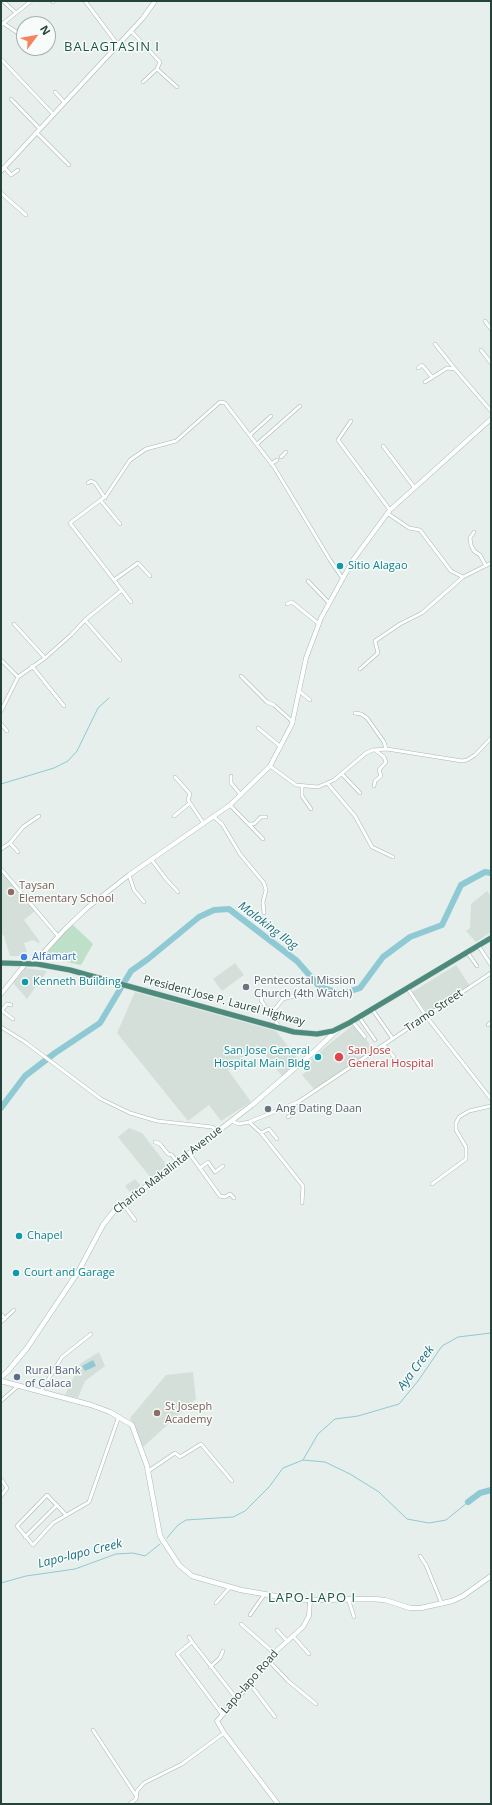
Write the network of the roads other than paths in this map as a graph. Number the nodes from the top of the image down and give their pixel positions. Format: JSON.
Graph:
{"nodes":[{"id":1,"x":3,"y":1,"type":"edge"},
{"id":2,"x":31,"y":1,"type":"edge"},
{"id":3,"x":85,"y":1,"type":"edge"},
{"id":4,"x":155,"y":1,"type":"edge"},
{"id":5,"x":16,"y":13,"type":"junction"},
{"id":6,"x":2,"y":24,"type":"edge"},
{"id":7,"x":131,"y":31,"type":"junction"},
{"id":8,"x":16,"y":32,"type":"edge"},
{"id":9,"x":118,"y":45,"type":"junction"},
{"id":10,"x":1,"y":59,"type":"edge"},
{"id":11,"x":157,"y":69,"type":"junction"},
{"id":12,"x":143,"y":82,"type":"dead end"},
{"id":13,"x":177,"y":87,"type":"dead end"},
{"id":14,"x":55,"y":92,"type":"dead end"},
{"id":15,"x":11,"y":99,"type":"dead end"},
{"id":16,"x":64,"y":102,"type":"junction"},
{"id":17,"x":53,"y":114,"type":"junction"},
{"id":18,"x":39,"y":128,"type":"junction"},
{"id":19,"x":36,"y":132,"type":"junction"},
{"id":20,"x":69,"y":165,"type":"dead end"},
{"id":21,"x":2,"y":169,"type":"edge"},
{"id":22,"x":18,"y":170,"type":"dead end"},
{"id":23,"x":1,"y":193,"type":"edge"},
{"id":24,"x":26,"y":215,"type":"dead end"},
{"id":25,"x":485,"y":321,"type":"dead end"},
{"id":26,"x":491,"y":329,"type":"edge"},
{"id":27,"x":435,"y":344,"type":"dead end"},
{"id":28,"x":481,"y":350,"type":"dead end"},
{"id":29,"x":491,"y":362,"type":"edge"},
{"id":30,"x":418,"y":368,"type":"dead end"},
{"id":31,"x":455,"y":369,"type":"junction"},
{"id":32,"x":432,"y":377,"type":"junction"},
{"id":33,"x":425,"y":382,"type":"dead end"},
{"id":34,"x":300,"y":406,"type":"dead end"},
{"id":35,"x":491,"y":411,"type":"edge"},
{"id":36,"x":271,"y":416,"type":"dead end"},
{"id":37,"x":491,"y":419,"type":"edge"},
{"id":38,"x":351,"y":421,"type":"dead end"},
{"id":39,"x":250,"y":435,"type":"junction"},
{"id":40,"x":257,"y":444,"type":"junction"},
{"id":41,"x":383,"y":446,"type":"dead end"},
{"id":42,"x":286,"y":452,"type":"dead end"},
{"id":43,"x":281,"y":457,"type":"dead end"},
{"id":44,"x":277,"y":460,"type":"dead end"},
{"id":45,"x":271,"y":464,"type":"junction"},
{"id":46,"x":88,"y":483,"type":"dead end"},
{"id":47,"x":414,"y":487,"type":"junction"},
{"id":48,"x":105,"y":498,"type":"junction"},
{"id":49,"x":101,"y":501,"type":"junction"},
{"id":50,"x":388,"y":511,"type":"junction"},
{"id":51,"x":120,"y":524,"type":"dead end"},
{"id":52,"x":474,"y":532,"type":"dead end"},
{"id":53,"x":491,"y":563,"type":"edge"},
{"id":54,"x":486,"y":566,"type":"junction"},
{"id":55,"x":150,"y":576,"type":"dead end"},
{"id":56,"x":463,"y":577,"type":"junction"},
{"id":57,"x":343,"y":579,"type":"junction"},
{"id":58,"x":114,"y":580,"type":"junction"},
{"id":59,"x":308,"y":581,"type":"dead end"},
{"id":60,"x":122,"y":590,"type":"junction"},
{"id":61,"x":131,"y":602,"type":"dead end"},
{"id":62,"x":329,"y":603,"type":"junction"},
{"id":63,"x":287,"y":604,"type":"dead end"},
{"id":64,"x":85,"y":620,"type":"junction"},
{"id":65,"x":14,"y":624,"type":"dead end"},
{"id":66,"x":319,"y":624,"type":"junction"},
{"id":67,"x":45,"y":658,"type":"junction"},
{"id":68,"x":1,"y":660,"type":"edge"},
{"id":69,"x":120,"y":660,"type":"dead end"},
{"id":70,"x":32,"y":666,"type":"junction"},
{"id":71,"x":360,"y":669,"type":"dead end"},
{"id":72,"x":241,"y":676,"type":"dead end"},
{"id":73,"x":18,"y":677,"type":"junction"},
{"id":74,"x":300,"y":691,"type":"junction"},
{"id":75,"x":310,"y":700,"type":"dead end"},
{"id":76,"x":64,"y":706,"type":"dead end"},
{"id":77,"x":1,"y":711,"type":"edge"},
{"id":78,"x":355,"y":713,"type":"dead end"},
{"id":79,"x":293,"y":722,"type":"junction"},
{"id":80,"x":1,"y":724,"type":"edge"},
{"id":81,"x":258,"y":728,"type":"dead end"},
{"id":82,"x":7,"y":731,"type":"dead end"},
{"id":83,"x":491,"y":738,"type":"edge"},
{"id":84,"x":281,"y":746,"type":"junction"},
{"id":85,"x":386,"y":749,"type":"junction"},
{"id":86,"x":375,"y":750,"type":"junction"},
{"id":87,"x":270,"y":766,"type":"junction"},
{"id":88,"x":342,"y":774,"type":"junction"},
{"id":89,"x":231,"y":776,"type":"dead end"},
{"id":90,"x":175,"y":777,"type":"dead end"},
{"id":91,"x":328,"y":784,"type":"junction"},
{"id":92,"x":302,"y":786,"type":"junction"},
{"id":93,"x":374,"y":786,"type":"dead end"},
{"id":94,"x":360,"y":793,"type":"dead end"},
{"id":95,"x":241,"y":795,"type":"junction"},
{"id":96,"x":190,"y":803,"type":"junction"},
{"id":97,"x":230,"y":805,"type":"junction"},
{"id":98,"x":311,"y":809,"type":"dead end"},
{"id":99,"x":39,"y":816,"type":"dead end"},
{"id":100,"x":174,"y":816,"type":"dead end"},
{"id":101,"x":214,"y":817,"type":"junction"},
{"id":102,"x":266,"y":818,"type":"dead end"},
{"id":103,"x":20,"y":823,"type":"dead end"},
{"id":104,"x":204,"y":824,"type":"junction"},
{"id":105,"x":249,"y":824,"type":"junction"},
{"id":106,"x":23,"y":827,"type":"junction"},
{"id":107,"x":263,"y":839,"type":"dead end"},
{"id":108,"x":10,"y":842,"type":"junction"},
{"id":109,"x":1,"y":849,"type":"edge"},
{"id":110,"x":18,"y":852,"type":"dead end"},
{"id":111,"x":393,"y":857,"type":"dead end"},
{"id":112,"x":151,"y":859,"type":"junction"},
{"id":113,"x":1,"y":869,"type":"edge"},
{"id":114,"x":129,"y":875,"type":"junction"},
{"id":115,"x":178,"y":892,"type":"dead end"},
{"id":116,"x":144,"y":902,"type":"dead end"},
{"id":117,"x":264,"y":913,"type":"dead end"},
{"id":118,"x":58,"y":936,"type":"junction"},
{"id":119,"x":491,"y":938,"type":"edge"},
{"id":120,"x":478,"y":945,"type":"junction"},
{"id":121,"x":467,"y":952,"type":"junction"},
{"id":122,"x":1,"y":963,"type":"edge"},
{"id":123,"x":26,"y":963,"type":"junction"},
{"id":124,"x":33,"y":964,"type":"junction"},
{"id":125,"x":491,"y":965,"type":"edge"},
{"id":126,"x":477,"y":966,"type":"dead end"},
{"id":127,"x":491,"y":974,"type":"edge"},
{"id":128,"x":408,"y":989,"type":"junction"},
{"id":129,"x":1,"y":994,"type":"edge"},
{"id":130,"x":263,"y":994,"type":"dead end"},
{"id":131,"x":297,"y":995,"type":"dead end"},
{"id":132,"x":11,"y":1005,"type":"dead end"},
{"id":133,"x":372,"y":1009,"type":"junction"},
{"id":134,"x":1,"y":1010,"type":"edge"},
{"id":135,"x":270,"y":1015,"type":"junction"},
{"id":136,"x":426,"y":1016,"type":"junction"},
{"id":137,"x":359,"y":1017,"type":"junction"},
{"id":138,"x":13,"y":1019,"type":"dead end"},
{"id":139,"x":352,"y":1021,"type":"junction"},
{"id":140,"x":1,"y":1027,"type":"edge"},
{"id":141,"x":280,"y":1028,"type":"junction"},
{"id":142,"x":338,"y":1028,"type":"junction"},
{"id":143,"x":364,"y":1037,"type":"dead end"},
{"id":144,"x":393,"y":1039,"type":"junction"},
{"id":145,"x":375,"y":1040,"type":"dead end"},
{"id":146,"x":384,"y":1045,"type":"junction"},
{"id":147,"x":394,"y":1058,"type":"dead end"},
{"id":148,"x":491,"y":1099,"type":"edge"},
{"id":149,"x":290,"y":1106,"type":"junction"},
{"id":150,"x":491,"y":1106,"type":"edge"},
{"id":151,"x":288,"y":1117,"type":"dead end"},
{"id":152,"x":231,"y":1121,"type":"junction"},
{"id":153,"x":248,"y":1122,"type":"junction"},
{"id":154,"x":218,"y":1131,"type":"junction"},
{"id":155,"x":261,"y":1133,"type":"junction"},
{"id":156,"x":277,"y":1139,"type":"dead end"},
{"id":157,"x":155,"y":1142,"type":"dead end"},
{"id":158,"x":189,"y":1153,"type":"junction"},
{"id":159,"x":177,"y":1162,"type":"junction"},
{"id":160,"x":223,"y":1166,"type":"dead end"},
{"id":161,"x":200,"y":1168,"type":"junction"},
{"id":162,"x":432,"y":1184,"type":"dead end"},
{"id":163,"x":234,"y":1198,"type":"dead end"},
{"id":164,"x":302,"y":1203,"type":"dead end"},
{"id":165,"x":123,"y":1204,"type":"junction"},
{"id":166,"x":135,"y":1220,"type":"dead end"},
{"id":167,"x":14,"y":1310,"type":"dead end"},
{"id":168,"x":1,"y":1314,"type":"edge"},
{"id":169,"x":5,"y":1319,"type":"junction"},
{"id":170,"x":1,"y":1322,"type":"edge"},
{"id":171,"x":91,"y":1334,"type":"dead end"},
{"id":172,"x":1,"y":1380,"type":"edge"},
{"id":173,"x":18,"y":1386,"type":"junction"},
{"id":174,"x":41,"y":1391,"type":"junction"},
{"id":175,"x":1,"y":1401,"type":"edge"},
{"id":176,"x":119,"y":1416,"type":"junction"},
{"id":177,"x":147,"y":1472,"type":"junction"},
{"id":178,"x":1,"y":1479,"type":"edge"},
{"id":179,"x":232,"y":1481,"type":"dead end"},
{"id":180,"x":1,"y":1496,"type":"edge"},
{"id":181,"x":57,"y":1505,"type":"junction"},
{"id":182,"x":66,"y":1515,"type":"junction"},
{"id":183,"x":25,"y":1537,"type":"junction"},
{"id":184,"x":420,"y":1556,"type":"dead end"},
{"id":185,"x":491,"y":1576,"type":"edge"},
{"id":186,"x":231,"y":1587,"type":"junction"},
{"id":187,"x":264,"y":1595,"type":"junction"},
{"id":188,"x":348,"y":1598,"type":"junction"},
{"id":189,"x":310,"y":1600,"type":"junction"},
{"id":190,"x":216,"y":1604,"type":"dead end"},
{"id":191,"x":442,"y":1604,"type":"junction"},
{"id":192,"x":250,"y":1615,"type":"dead end"},
{"id":193,"x":354,"y":1617,"type":"dead end"},
{"id":194,"x":241,"y":1624,"type":"dead end"},
{"id":195,"x":277,"y":1630,"type":"dead end"},
{"id":196,"x":293,"y":1636,"type":"junction"},
{"id":197,"x":189,"y":1637,"type":"dead end"},
{"id":198,"x":287,"y":1641,"type":"junction"},
{"id":199,"x":192,"y":1642,"type":"junction"},
{"id":200,"x":223,"y":1651,"type":"dead end"},
{"id":201,"x":274,"y":1653,"type":"junction"},
{"id":202,"x":309,"y":1654,"type":"dead end"},
{"id":203,"x":268,"y":1660,"type":"junction"},
{"id":204,"x":210,"y":1667,"type":"junction"},
{"id":205,"x":250,"y":1684,"type":"junction"},
{"id":206,"x":236,"y":1698,"type":"junction"},
{"id":207,"x":316,"y":1704,"type":"dead end"},
{"id":208,"x":222,"y":1714,"type":"junction"},
{"id":209,"x":275,"y":1717,"type":"dead end"},
{"id":210,"x":93,"y":1730,"type":"dead end"},
{"id":211,"x":224,"y":1733,"type":"junction"},
{"id":212,"x":137,"y":1797,"type":"junction"},
{"id":213,"x":130,"y":1804,"type":"edge"},
{"id":214,"x":278,"y":1804,"type":"edge"}],
"edges":[{"from":1,"to":5,"type":"street"},
{"from":2,"to":5,"type":"street"},
{"from":3,"to":9,"type":"street"},
{"from":4,"to":7,"type":"street"},
{"from":5,"to":6,"type":"street"},
{"from":6,"to":8,"type":"street"},
{"from":7,"to":9,"type":"street"},
{"from":7,"to":11,"type":"street"},
{"from":9,"to":16,"type":"street"},
{"from":10,"to":17,"type":"street"},
{"from":11,"to":12,"type":"street"},
{"from":11,"to":13,"type":"street"},
{"from":14,"to":16,"type":"street"},
{"from":15,"to":18,"type":"street"},
{"from":16,"to":17,"type":"street"},
{"from":17,"to":18,"type":"street"},
{"from":18,"to":19,"type":"street"},
{"from":19,"to":20,"type":"street"},
{"from":19,"to":21,"type":"street"},
{"from":21,"to":22,"type":"street"},
{"from":23,"to":24,"type":"street"},
{"from":25,"to":26,"type":"street"},
{"from":27,"to":31,"type":"street"},
{"from":28,"to":29,"type":"street"},
{"from":30,"to":32,"type":"street"},
{"from":31,"to":32,"type":"street"},
{"from":31,"to":35,"type":"street"},
{"from":32,"to":33,"type":"street"},
{"from":34,"to":40,"type":"street"},
{"from":36,"to":39,"type":"street"},
{"from":37,"to":47,"type":"street"},
{"from":38,"to":50,"type":"street"},
{"from":39,"to":40,"type":"street"},
{"from":39,"to":48,"type":"street"},
{"from":40,"to":45,"type":"street"},
{"from":41,"to":47,"type":"street"},
{"from":42,"to":43,"type":"street"},
{"from":44,"to":45,"type":"street"},
{"from":45,"to":57,"type":"street"},
{"from":46,"to":48,"type":"street"},
{"from":47,"to":50,"type":"street"},
{"from":48,"to":49,"type":"street"},
{"from":49,"to":51,"type":"street"},
{"from":49,"to":58,"type":"street"},
{"from":50,"to":56,"type":"street"},
{"from":50,"to":57,"type":"street"},
{"from":52,"to":54,"type":"street"},
{"from":53,"to":54,"type":"street"},
{"from":54,"to":56,"type":"street"},
{"from":55,"to":58,"type":"street"},
{"from":56,"to":71,"type":"street"},
{"from":57,"to":62,"type":"street"},
{"from":58,"to":60,"type":"street"},
{"from":59,"to":62,"type":"street"},
{"from":60,"to":61,"type":"street"},
{"from":60,"to":64,"type":"street"},
{"from":62,"to":66,"type":"street"},
{"from":63,"to":66,"type":"street"},
{"from":64,"to":67,"type":"street"},
{"from":64,"to":69,"type":"street"},
{"from":65,"to":67,"type":"street"},
{"from":66,"to":74,"type":"street"},
{"from":67,"to":70,"type":"street"},
{"from":68,"to":73,"type":"street"},
{"from":70,"to":73,"type":"street"},
{"from":70,"to":76,"type":"street"},
{"from":72,"to":79,"type":"street"},
{"from":73,"to":77,"type":"street"},
{"from":74,"to":75,"type":"street"},
{"from":74,"to":79,"type":"street"},
{"from":78,"to":85,"type":"street"},
{"from":79,"to":84,"type":"street"},
{"from":80,"to":82,"type":"street"},
{"from":81,"to":84,"type":"street"},
{"from":83,"to":85,"type":"street"},
{"from":84,"to":87,"type":"street"},
{"from":85,"to":86,"type":"street"},
{"from":86,"to":88,"type":"street"},
{"from":86,"to":93,"type":"street"},
{"from":87,"to":92,"type":"street"},
{"from":87,"to":95,"type":"street"},
{"from":88,"to":91,"type":"street"},
{"from":88,"to":94,"type":"street"},
{"from":89,"to":95,"type":"street"},
{"from":90,"to":96,"type":"street"},
{"from":91,"to":92,"type":"street"},
{"from":91,"to":111,"type":"street"},
{"from":92,"to":98,"type":"street"},
{"from":95,"to":97,"type":"street"},
{"from":96,"to":100,"type":"street"},
{"from":96,"to":104,"type":"street"},
{"from":97,"to":101,"type":"street"},
{"from":97,"to":105,"type":"street"},
{"from":99,"to":106,"type":"street"},
{"from":101,"to":104,"type":"street"},
{"from":101,"to":117,"type":"street"},
{"from":102,"to":105,"type":"street"},
{"from":103,"to":106,"type":"street"},
{"from":104,"to":112,"type":"street"},
{"from":105,"to":107,"type":"street"},
{"from":106,"to":108,"type":"street"},
{"from":108,"to":109,"type":"street"},
{"from":108,"to":110,"type":"street"},
{"from":112,"to":114,"type":"street"},
{"from":112,"to":115,"type":"street"},
{"from":113,"to":118,"type":"street"},
{"from":114,"to":116,"type":"street"},
{"from":114,"to":118,"type":"street"},
{"from":118,"to":124,"type":"street"},
{"from":119,"to":120,"type":"highway","name":"President Jose P. Laurel Highway"},
{"from":120,"to":121,"type":"highway","name":"President Jose P. Laurel Highway"},
{"from":120,"to":125,"type":"street"},
{"from":121,"to":126,"type":"street"},
{"from":121,"to":128,"type":"highway","name":"President Jose P. Laurel Highway"},
{"from":122,"to":123,"type":"highway","name":"President Jose P. Laurel Highway"},
{"from":123,"to":124,"type":"highway","name":"President Jose P. Laurel Highway"},
{"from":123,"to":129,"type":"street"},
{"from":124,"to":141,"type":"highway","name":"President Jose P. Laurel Highway"},
{"from":127,"to":136,"type":"street","name":"Tramo Street"},
{"from":128,"to":133,"type":"highway","name":"President Jose P. Laurel Highway"},
{"from":128,"to":136,"type":"street"},
{"from":130,"to":135,"type":"street"},
{"from":131,"to":135,"type":"street"},
{"from":132,"to":134,"type":"street"},
{"from":133,"to":137,"type":"highway","name":"President Jose P. Laurel Highway"},
{"from":133,"to":144,"type":"street"},
{"from":134,"to":138,"type":"street"},
{"from":135,"to":141,"type":"street"},
{"from":136,"to":144,"type":"street","name":"Tramo Street"},
{"from":136,"to":148,"type":"street"},
{"from":137,"to":139,"type":"highway","name":"President Jose P. Laurel Highway"},
{"from":137,"to":145,"type":"street"},
{"from":139,"to":142,"type":"highway","name":"President Jose P. Laurel Highway"},
{"from":139,"to":143,"type":"street"},
{"from":140,"to":154,"type":"street"},
{"from":141,"to":142,"type":"highway","name":"President Jose P. Laurel Highway"},
{"from":142,"to":152,"type":"main road","name":"Charito Makalintal Avenue"},
{"from":144,"to":146,"type":"street","name":"Tramo Street"},
{"from":146,"to":147,"type":"street"},
{"from":146,"to":149,"type":"street","name":"Tramo Street"},
{"from":149,"to":151,"type":"street"},
{"from":149,"to":153,"type":"street","name":"Tramo Street"},
{"from":150,"to":162,"type":"street"},
{"from":152,"to":153,"type":"street","name":"Tramo Street"},
{"from":152,"to":154,"type":"main road","name":"Charito Makalintal Avenue"},
{"from":153,"to":155,"type":"street"},
{"from":154,"to":158,"type":"main road","name":"Charito Makalintal Avenue"},
{"from":155,"to":156,"type":"street"},
{"from":155,"to":164,"type":"street"},
{"from":157,"to":159,"type":"street"},
{"from":158,"to":159,"type":"main road","name":"Charito Makalintal Avenue"},
{"from":158,"to":161,"type":"street"},
{"from":159,"to":165,"type":"main road","name":"Charito Makalintal Avenue"},
{"from":160,"to":161,"type":"street"},
{"from":161,"to":163,"type":"street"},
{"from":165,"to":166,"type":"street"},
{"from":165,"to":172,"type":"main road","name":"Charito Makalintal Avenue"},
{"from":167,"to":169,"type":"street"},
{"from":168,"to":169,"type":"street"},
{"from":169,"to":170,"type":"street"},
{"from":171,"to":174,"type":"street"},
{"from":172,"to":173,"type":"main road"},
{"from":173,"to":174,"type":"main road"},
{"from":173,"to":175,"type":"street"},
{"from":174,"to":176,"type":"main road"},
{"from":176,"to":177,"type":"main road"},
{"from":176,"to":182,"type":"street"},
{"from":177,"to":179,"type":"street"},
{"from":177,"to":186,"type":"main road"},
{"from":178,"to":180,"type":"street"},
{"from":181,"to":182,"type":"street"},
{"from":181,"to":183,"type":"street"},
{"from":181,"to":183,"type":"street"},
{"from":182,"to":183,"type":"street"},
{"from":184,"to":191,"type":"street"},
{"from":185,"to":191,"type":"main road"},
{"from":186,"to":187,"type":"main road"},
{"from":186,"to":190,"type":"street"},
{"from":187,"to":189,"type":"main road"},
{"from":187,"to":192,"type":"street"},
{"from":188,"to":189,"type":"main road"},
{"from":188,"to":191,"type":"main road"},
{"from":188,"to":193,"type":"street"},
{"from":189,"to":196,"type":"street","name":"Lapo-lapo Road"},
{"from":194,"to":201,"type":"street"},
{"from":195,"to":198,"type":"street"},
{"from":196,"to":198,"type":"street","name":"Lapo-lapo Road"},
{"from":196,"to":202,"type":"street"},
{"from":197,"to":199,"type":"street"},
{"from":198,"to":201,"type":"street","name":"Lapo-lapo Road"},
{"from":199,"to":204,"type":"street"},
{"from":199,"to":208,"type":"street"},
{"from":200,"to":204,"type":"street"},
{"from":201,"to":203,"type":"street","name":"Lapo-lapo Road"},
{"from":203,"to":205,"type":"street","name":"Lapo-lapo Road"},
{"from":203,"to":207,"type":"street"},
{"from":204,"to":206,"type":"street"},
{"from":205,"to":206,"type":"street","name":"Lapo-lapo Road"},
{"from":205,"to":209,"type":"street"},
{"from":206,"to":208,"type":"street","name":"Lapo-lapo Road"},
{"from":208,"to":211,"type":"street","name":"Lapo-lapo Road"},
{"from":210,"to":212,"type":"street"},
{"from":211,"to":212,"type":"street"},
{"from":211,"to":214,"type":"street","name":"Lapo-lapo Road"},
{"from":212,"to":213,"type":"street"}]}
